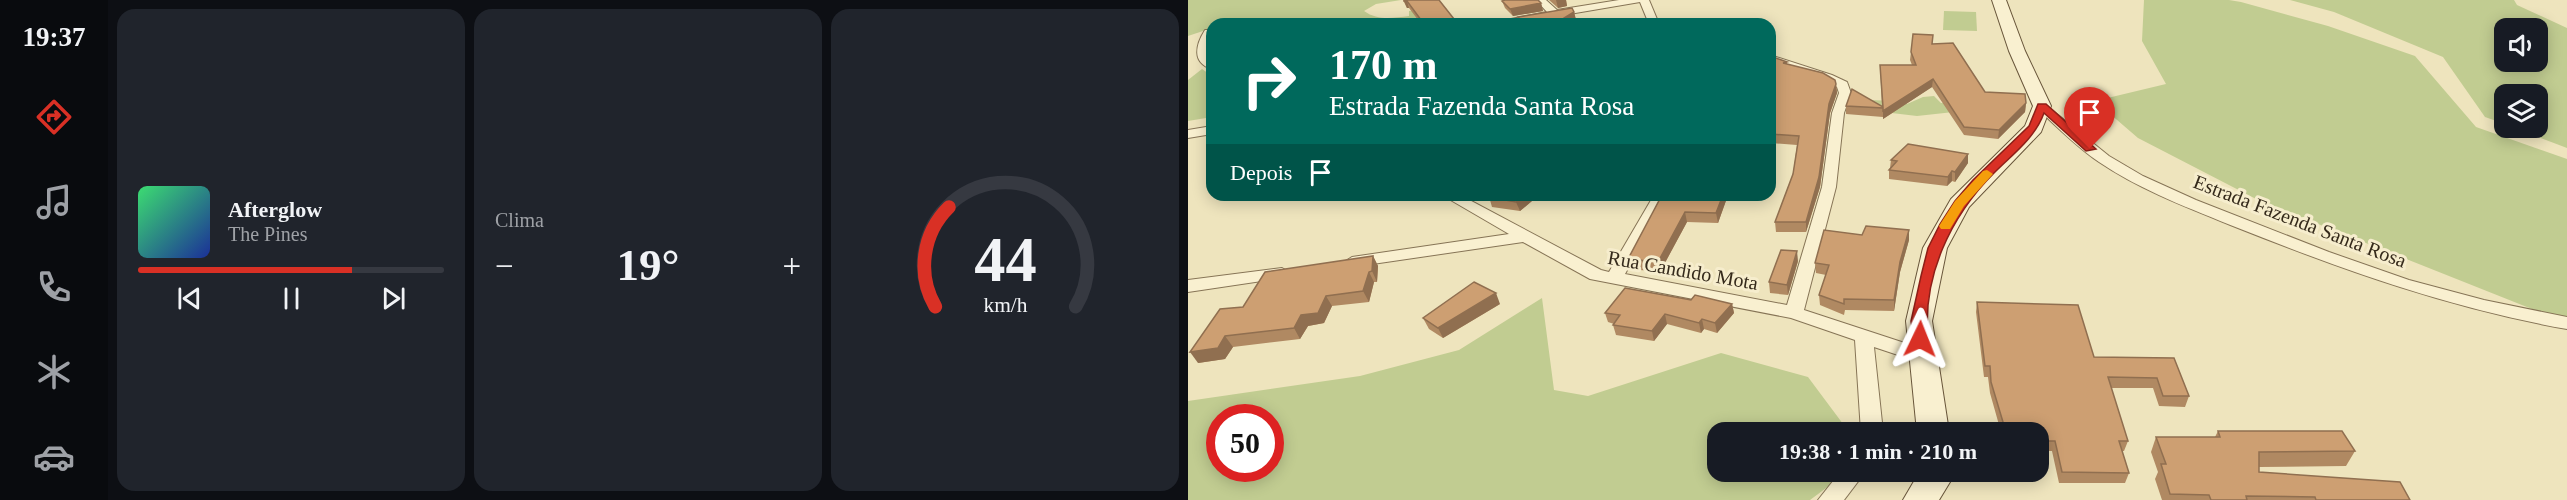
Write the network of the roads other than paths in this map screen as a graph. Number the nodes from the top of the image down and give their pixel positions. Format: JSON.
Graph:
{"nodes":[{"id":1,"x":1541,"y":0,"type":"edge"},
{"id":2,"x":1637,"y":0,"type":"edge"},
{"id":3,"x":1644,"y":0,"type":"edge"},
{"id":4,"x":1999,"y":0,"type":"edge"},
{"id":5,"x":1555,"y":14,"type":"junction"},
{"id":6,"x":1529,"y":18,"type":"edge"},
{"id":7,"x":1652,"y":18,"type":"edge"},
{"id":8,"x":1206,"y":37,"type":"edge"},
{"id":9,"x":1776,"y":60,"type":"edge"},
{"id":10,"x":1206,"y":62,"type":"edge"},
{"id":11,"x":2042,"y":106,"type":"junction"},
{"id":12,"x":1206,"y":131,"type":"edge"},
{"id":13,"x":1188,"y":134,"type":"edge"},
{"id":14,"x":1460,"y":201,"type":"edge"},
{"id":15,"x":1658,"y":201,"type":"edge"},
{"id":16,"x":1525,"y":237,"type":"junction"},
{"id":17,"x":1339,"y":264,"type":"edge"},
{"id":18,"x":1304,"y":269,"type":"edge"},
{"id":19,"x":1614,"y":278,"type":"junction"},
{"id":20,"x":1188,"y":286,"type":"edge"},
{"id":21,"x":1794,"y":313,"type":"junction"},
{"id":22,"x":2567,"y":323,"type":"edge"},
{"id":23,"x":1864,"y":338,"type":"junction"},
{"id":24,"x":1922,"y":356,"type":"junction"},
{"id":25,"x":1871,"y":422,"type":"edge"},
{"id":26,"x":1932,"y":422,"type":"edge"},
{"id":27,"x":1846,"y":482,"type":"edge"},
{"id":28,"x":1830,"y":500,"type":"edge"}],
"edges":[{"from":1,"to":5,"type":"street"},
{"from":2,"to":5,"type":"street"},
{"from":3,"to":7,"type":"street"},
{"from":4,"to":11,"type":"main road"},
{"from":5,"to":6,"type":"street"},
{"from":8,"to":10,"type":"street"},
{"from":9,"to":21,"type":"street"},
{"from":11,"to":22,"type":"street","name":"Estrada Fazenda Santa Rosa"},
{"from":11,"to":24,"type":"main road"},
{"from":12,"to":13,"type":"street"},
{"from":14,"to":16,"type":"street","name":"Rua Candido Mota"},
{"from":15,"to":19,"type":"street"},
{"from":16,"to":17,"type":"street"},
{"from":16,"to":19,"type":"street","name":"Rua Candido Mota"},
{"from":18,"to":20,"type":"street"},
{"from":19,"to":21,"type":"street","name":"Rua Candido Mota"},
{"from":21,"to":23,"type":"street","name":"Rua Candido Mota"},
{"from":23,"to":24,"type":"street","name":"Rua Candido Mota"},
{"from":23,"to":25,"type":"street"},
{"from":24,"to":26,"type":"main road"},
{"from":27,"to":28,"type":"street"}]}
